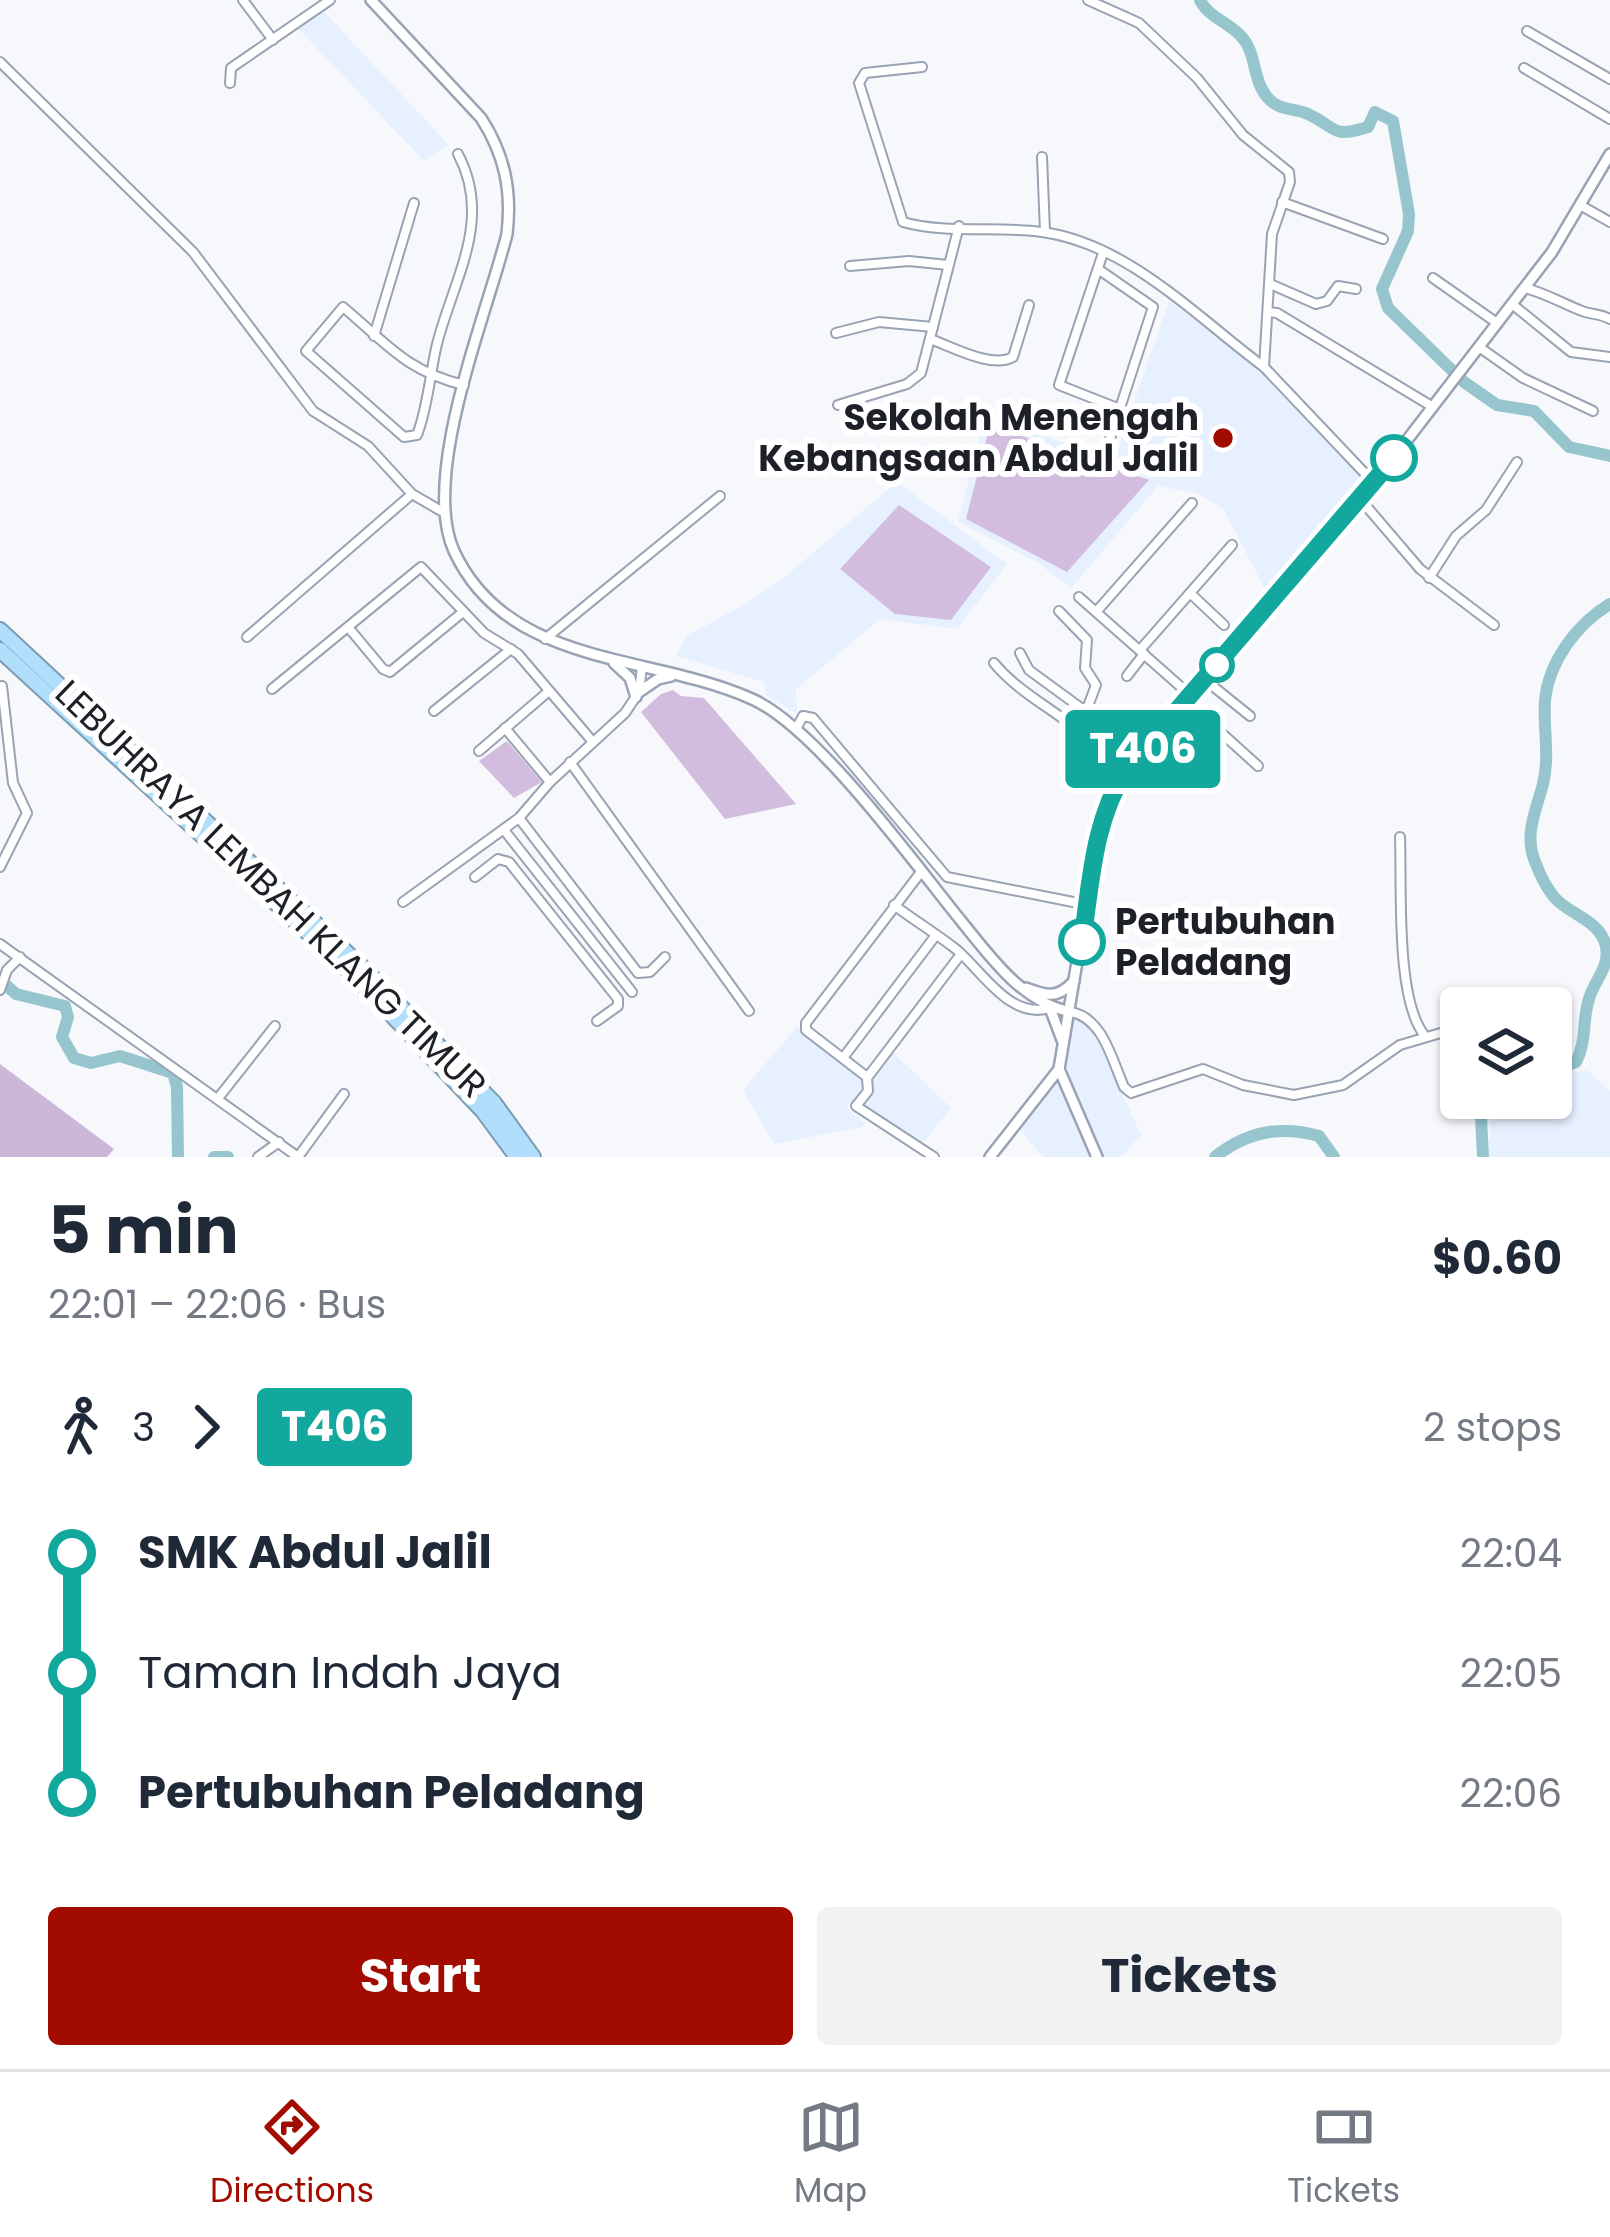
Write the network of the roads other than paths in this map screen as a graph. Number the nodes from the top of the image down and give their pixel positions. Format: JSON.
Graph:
{"nodes":[{"id":1,"x":243,"y":0,"type":"edge"},
{"id":2,"x":330,"y":0,"type":"edge"},
{"id":3,"x":371,"y":0,"type":"edge"},
{"id":4,"x":1088,"y":0,"type":"edge"},
{"id":5,"x":1526,"y":31,"type":"dead end"},
{"id":6,"x":273,"y":40,"type":"junction"},
{"id":7,"x":0,"y":62,"type":"edge"},
{"id":8,"x":922,"y":67,"type":"dead end"},
{"id":9,"x":1524,"y":68,"type":"dead end"},
{"id":10,"x":1610,"y":80,"type":"edge"},
{"id":11,"x":230,"y":82,"type":"dead end"},
{"id":12,"x":1610,"y":119,"type":"edge"},
{"id":13,"x":458,"y":154,"type":"dead end"},
{"id":14,"x":1610,"y":154,"type":"edge"},
{"id":15,"x":1042,"y":157,"type":"dead end"},
{"id":16,"x":1597,"y":176,"type":"junction"},
{"id":17,"x":1610,"y":185,"type":"edge"},
{"id":18,"x":1282,"y":202,"type":"junction"},
{"id":19,"x":414,"y":203,"type":"dead end"},
{"id":20,"x":1580,"y":205,"type":"junction"},
{"id":21,"x":1610,"y":222,"type":"edge"},
{"id":22,"x":959,"y":226,"type":"junction"},
{"id":23,"x":1046,"y":232,"type":"junction"},
{"id":24,"x":1383,"y":239,"type":"dead end"},
{"id":25,"x":1103,"y":253,"type":"junction"},
{"id":26,"x":948,"y":265,"type":"junction"},
{"id":27,"x":850,"y":266,"type":"dead end"},
{"id":28,"x":1098,"y":269,"type":"junction"},
{"id":29,"x":1433,"y":278,"type":"dead end"},
{"id":30,"x":1270,"y":284,"type":"junction"},
{"id":31,"x":1525,"y":287,"type":"junction"},
{"id":32,"x":1356,"y":289,"type":"dead end"},
{"id":33,"x":1029,"y":304,"type":"dead end"},
{"id":34,"x":1512,"y":304,"type":"junction"},
{"id":35,"x":1268,"y":312,"type":"junction"},
{"id":36,"x":1610,"y":319,"type":"edge"},
{"id":37,"x":1497,"y":323,"type":"junction"},
{"id":38,"x":933,"y":327,"type":"junction"},
{"id":39,"x":836,"y":333,"type":"dead end"},
{"id":40,"x":374,"y":336,"type":"junction"},
{"id":41,"x":930,"y":339,"type":"junction"},
{"id":42,"x":1479,"y":347,"type":"junction"},
{"id":43,"x":1610,"y":357,"type":"edge"},
{"id":44,"x":1264,"y":367,"type":"junction"},
{"id":45,"x":429,"y":376,"type":"junction"},
{"id":46,"x":465,"y":385,"type":"junction"},
{"id":47,"x":838,"y":405,"type":"dead end"},
{"id":48,"x":1433,"y":407,"type":"junction"},
{"id":49,"x":1120,"y":409,"type":"junction"},
{"id":50,"x":1593,"y":411,"type":"dead end"},
{"id":51,"x":1106,"y":451,"type":"dead end"},
{"id":52,"x":1517,"y":462,"type":"dead end"},
{"id":53,"x":1374,"y":484,"type":"junction"},
{"id":54,"x":412,"y":494,"type":"junction"},
{"id":55,"x":720,"y":496,"type":"dead end"},
{"id":56,"x":1360,"y":500,"type":"junction"},
{"id":57,"x":1192,"y":503,"type":"dead end"},
{"id":58,"x":443,"y":512,"type":"junction"},
{"id":59,"x":1232,"y":544,"type":"dead end"},
{"id":60,"x":1430,"y":578,"type":"junction"},
{"id":61,"x":1190,"y":593,"type":"junction"},
{"id":62,"x":1079,"y":597,"type":"dead end"},
{"id":63,"x":1059,"y":611,"type":"dead end"},
{"id":64,"x":1096,"y":611,"type":"junction"},
{"id":65,"x":463,"y":612,"type":"junction"},
{"id":66,"x":567,"y":621,"type":"junction"},
{"id":67,"x":1224,"y":625,"type":"dead end"},
{"id":68,"x":1494,"y":626,"type":"dead end"},
{"id":69,"x":349,"y":627,"type":"junction"},
{"id":70,"x":0,"y":630,"type":"edge"},
{"id":71,"x":248,"y":637,"type":"dead end"},
{"id":72,"x":545,"y":639,"type":"junction"},
{"id":73,"x":570,"y":647,"type":"junction"},
{"id":74,"x":511,"y":649,"type":"junction"},
{"id":75,"x":0,"y":650,"type":"edge"},
{"id":76,"x":1142,"y":652,"type":"junction"},
{"id":77,"x":1019,"y":653,"type":"dead end"},
{"id":78,"x":605,"y":658,"type":"junction"},
{"id":79,"x":994,"y":664,"type":"dead end"},
{"id":80,"x":642,"y":667,"type":"junction"},
{"id":81,"x":676,"y":675,"type":"junction"},
{"id":82,"x":1126,"y":676,"type":"dead end"},
{"id":83,"x":1204,"y":679,"type":"junction"},
{"id":84,"x":2,"y":686,"type":"edge"},
{"id":85,"x":272,"y":688,"type":"dead end"},
{"id":86,"x":549,"y":691,"type":"junction"},
{"id":87,"x":638,"y":694,"type":"junction"},
{"id":88,"x":1187,"y":697,"type":"junction"},
{"id":89,"x":434,"y":711,"type":"dead end"},
{"id":90,"x":1085,"y":711,"type":"junction"},
{"id":91,"x":1250,"y":716,"type":"dead end"},
{"id":92,"x":506,"y":728,"type":"junction"},
{"id":93,"x":796,"y":729,"type":"junction"},
{"id":94,"x":1079,"y":730,"type":"junction"},
{"id":95,"x":592,"y":742,"type":"junction"},
{"id":96,"x":479,"y":751,"type":"dead end"},
{"id":97,"x":571,"y":762,"type":"junction"},
{"id":98,"x":1258,"y":766,"type":"dead end"},
{"id":99,"x":550,"y":782,"type":"junction"},
{"id":100,"x":1116,"y":786,"type":"junction"},
{"id":101,"x":519,"y":818,"type":"junction"},
{"id":102,"x":504,"y":830,"type":"junction"},
{"id":103,"x":1400,"y":837,"type":"dead end"},
{"id":104,"x":0,"y":867,"type":"edge"},
{"id":105,"x":921,"y":872,"type":"junction"},
{"id":106,"x":475,"y":877,"type":"dead end"},
{"id":107,"x":403,"y":902,"type":"dead end"},
{"id":108,"x":894,"y":905,"type":"junction"},
{"id":109,"x":1088,"y":905,"type":"junction"},
{"id":110,"x":576,"y":921,"type":"junction"},
{"id":111,"x":564,"y":931,"type":"junction"},
{"id":112,"x":936,"y":934,"type":"junction"},
{"id":113,"x":0,"y":944,"type":"edge"},
{"id":114,"x":961,"y":954,"type":"junction"},
{"id":115,"x":20,"y":957,"type":"junction"},
{"id":116,"x":665,"y":957,"type":"dead end"},
{"id":117,"x":1076,"y":979,"type":"junction"},
{"id":118,"x":1016,"y":983,"type":"junction"},
{"id":119,"x":0,"y":990,"type":"edge"},
{"id":120,"x":632,"y":992,"type":"dead end"},
{"id":121,"x":1050,"y":1008,"type":"junction"},
{"id":122,"x":749,"y":1010,"type":"dead end"},
{"id":123,"x":1071,"y":1012,"type":"junction"},
{"id":124,"x":597,"y":1021,"type":"dead end"},
{"id":125,"x":275,"y":1026,"type":"dead end"},
{"id":126,"x":1440,"y":1032,"type":"edge"},
{"id":127,"x":1425,"y":1036,"type":"junction"},
{"id":128,"x":843,"y":1058,"type":"junction"},
{"id":129,"x":1059,"y":1069,"type":"junction"},
{"id":130,"x":867,"y":1078,"type":"junction"},
{"id":131,"x":344,"y":1094,"type":"dead end"},
{"id":132,"x":219,"y":1097,"type":"junction"},
{"id":133,"x":278,"y":1142,"type":"junction"},
{"id":134,"x":258,"y":1157,"type":"edge"},
{"id":135,"x":298,"y":1157,"type":"edge"},
{"id":136,"x":517,"y":1157,"type":"edge"},
{"id":137,"x":533,"y":1157,"type":"edge"},
{"id":138,"x":934,"y":1157,"type":"edge"},
{"id":139,"x":990,"y":1157,"type":"edge"},
{"id":140,"x":1097,"y":1157,"type":"edge"}],
"edges":[{"from":1,"to":6,"type":"street"},
{"from":2,"to":6,"type":"street"},
{"from":3,"to":46,"type":"street"},
{"from":4,"to":18,"type":"street"},
{"from":5,"to":10,"type":"street"},
{"from":6,"to":11,"type":"street"},
{"from":7,"to":54,"type":"street"},
{"from":8,"to":22,"type":"street"},
{"from":9,"to":12,"type":"street"},
{"from":13,"to":45,"type":"street"},
{"from":14,"to":16,"type":"street"},
{"from":15,"to":23,"type":"street"},
{"from":16,"to":17,"type":"street"},
{"from":16,"to":20,"type":"street"},
{"from":18,"to":24,"type":"street"},
{"from":18,"to":30,"type":"street"},
{"from":19,"to":40,"type":"street"},
{"from":20,"to":21,"type":"street"},
{"from":20,"to":31,"type":"street"},
{"from":22,"to":23,"type":"street"},
{"from":22,"to":26,"type":"street"},
{"from":23,"to":25,"type":"street"},
{"from":25,"to":28,"type":"street"},
{"from":25,"to":44,"type":"street"},
{"from":26,"to":27,"type":"street"},
{"from":26,"to":38,"type":"street"},
{"from":28,"to":49,"type":"street"},
{"from":28,"to":49,"type":"street"},
{"from":29,"to":37,"type":"street"},
{"from":30,"to":32,"type":"street"},
{"from":30,"to":35,"type":"street"},
{"from":31,"to":34,"type":"street"},
{"from":31,"to":36,"type":"street"},
{"from":33,"to":41,"type":"street"},
{"from":34,"to":37,"type":"street"},
{"from":34,"to":43,"type":"street"},
{"from":35,"to":44,"type":"street"},
{"from":35,"to":48,"type":"street"},
{"from":37,"to":42,"type":"street"},
{"from":38,"to":39,"type":"street"},
{"from":38,"to":41,"type":"street"},
{"from":40,"to":45,"type":"street"},
{"from":40,"to":45,"type":"street"},
{"from":41,"to":47,"type":"street"},
{"from":42,"to":48,"type":"street"},
{"from":42,"to":50,"type":"street"},
{"from":44,"to":53,"type":"street"},
{"from":45,"to":46,"type":"street"},
{"from":46,"to":58,"type":"street"},
{"from":48,"to":53,"type":"street"},
{"from":49,"to":51,"type":"street"},
{"from":52,"to":60,"type":"street"},
{"from":53,"to":56,"type":"street"},
{"from":54,"to":58,"type":"street"},
{"from":54,"to":71,"type":"street"},
{"from":55,"to":66,"type":"street"},
{"from":56,"to":60,"type":"street"},
{"from":56,"to":83,"type":"street"},
{"from":57,"to":64,"type":"street"},
{"from":58,"to":72,"type":"street"},
{"from":59,"to":61,"type":"street"},
{"from":60,"to":68,"type":"street"},
{"from":61,"to":67,"type":"street"},
{"from":61,"to":76,"type":"street"},
{"from":62,"to":64,"type":"street"},
{"from":63,"to":90,"type":"street"},
{"from":64,"to":76,"type":"street"},
{"from":65,"to":69,"type":"street"},
{"from":65,"to":69,"type":"street"},
{"from":65,"to":74,"type":"street"},
{"from":66,"to":72,"type":"street"},
{"from":66,"to":73,"type":"street"},
{"from":69,"to":85,"type":"street"},
{"from":70,"to":137,"type":"highway","name":"LEBUHRAYA LEMBAH KLANG TIMUR"},
{"from":72,"to":73,"type":"street"},
{"from":73,"to":78,"type":"street"},
{"from":74,"to":86,"type":"street"},
{"from":74,"to":89,"type":"street"},
{"from":75,"to":136,"type":"highway","name":"LEBUHRAYA LEMBAH KLANG TIMUR"},
{"from":76,"to":82,"type":"street"},
{"from":76,"to":88,"type":"street"},
{"from":77,"to":90,"type":"street"},
{"from":78,"to":80,"type":"street"},
{"from":78,"to":87,"type":"street"},
{"from":79,"to":94,"type":"street"},
{"from":80,"to":81,"type":"street"},
{"from":80,"to":87,"type":"street"},
{"from":81,"to":87,"type":"street"},
{"from":81,"to":93,"type":"street"},
{"from":83,"to":88,"type":"street"},
{"from":83,"to":91,"type":"street"},
{"from":84,"to":104,"type":"street"},
{"from":86,"to":92,"type":"street"},
{"from":86,"to":95,"type":"street"},
{"from":87,"to":95,"type":"street"},
{"from":88,"to":98,"type":"street"},
{"from":88,"to":100,"type":"street"},
{"from":90,"to":94,"type":"street"},
{"from":92,"to":96,"type":"street"},
{"from":92,"to":99,"type":"street"},
{"from":93,"to":105,"type":"street"},
{"from":93,"to":109,"type":"street"},
{"from":94,"to":100,"type":"street"},
{"from":95,"to":97,"type":"street"},
{"from":97,"to":99,"type":"street"},
{"from":97,"to":122,"type":"street"},
{"from":99,"to":101,"type":"street"},
{"from":100,"to":109,"type":"street"},
{"from":101,"to":102,"type":"street"},
{"from":101,"to":116,"type":"street"},
{"from":102,"to":107,"type":"street"},
{"from":102,"to":110,"type":"street"},
{"from":103,"to":127,"type":"street"},
{"from":105,"to":108,"type":"street"},
{"from":105,"to":118,"type":"street"},
{"from":106,"to":111,"type":"street"},
{"from":108,"to":112,"type":"street"},
{"from":108,"to":128,"type":"street"},
{"from":109,"to":117,"type":"street"},
{"from":110,"to":111,"type":"street"},
{"from":110,"to":120,"type":"street"},
{"from":111,"to":124,"type":"street"},
{"from":112,"to":114,"type":"street"},
{"from":112,"to":128,"type":"street"},
{"from":113,"to":115,"type":"street"},
{"from":114,"to":121,"type":"street"},
{"from":114,"to":130,"type":"street"},
{"from":115,"to":119,"type":"street"},
{"from":115,"to":132,"type":"street"},
{"from":117,"to":118,"type":"street"},
{"from":117,"to":123,"type":"street"},
{"from":118,"to":121,"type":"street"},
{"from":121,"to":123,"type":"street"},
{"from":121,"to":129,"type":"street"},
{"from":123,"to":127,"type":"street"},
{"from":123,"to":129,"type":"street"},
{"from":125,"to":132,"type":"street"},
{"from":126,"to":127,"type":"street"},
{"from":128,"to":130,"type":"street"},
{"from":129,"to":139,"type":"street"},
{"from":129,"to":140,"type":"street"},
{"from":130,"to":138,"type":"street"},
{"from":131,"to":135,"type":"street"},
{"from":132,"to":133,"type":"street"},
{"from":133,"to":134,"type":"street"},
{"from":133,"to":135,"type":"street"}]}
